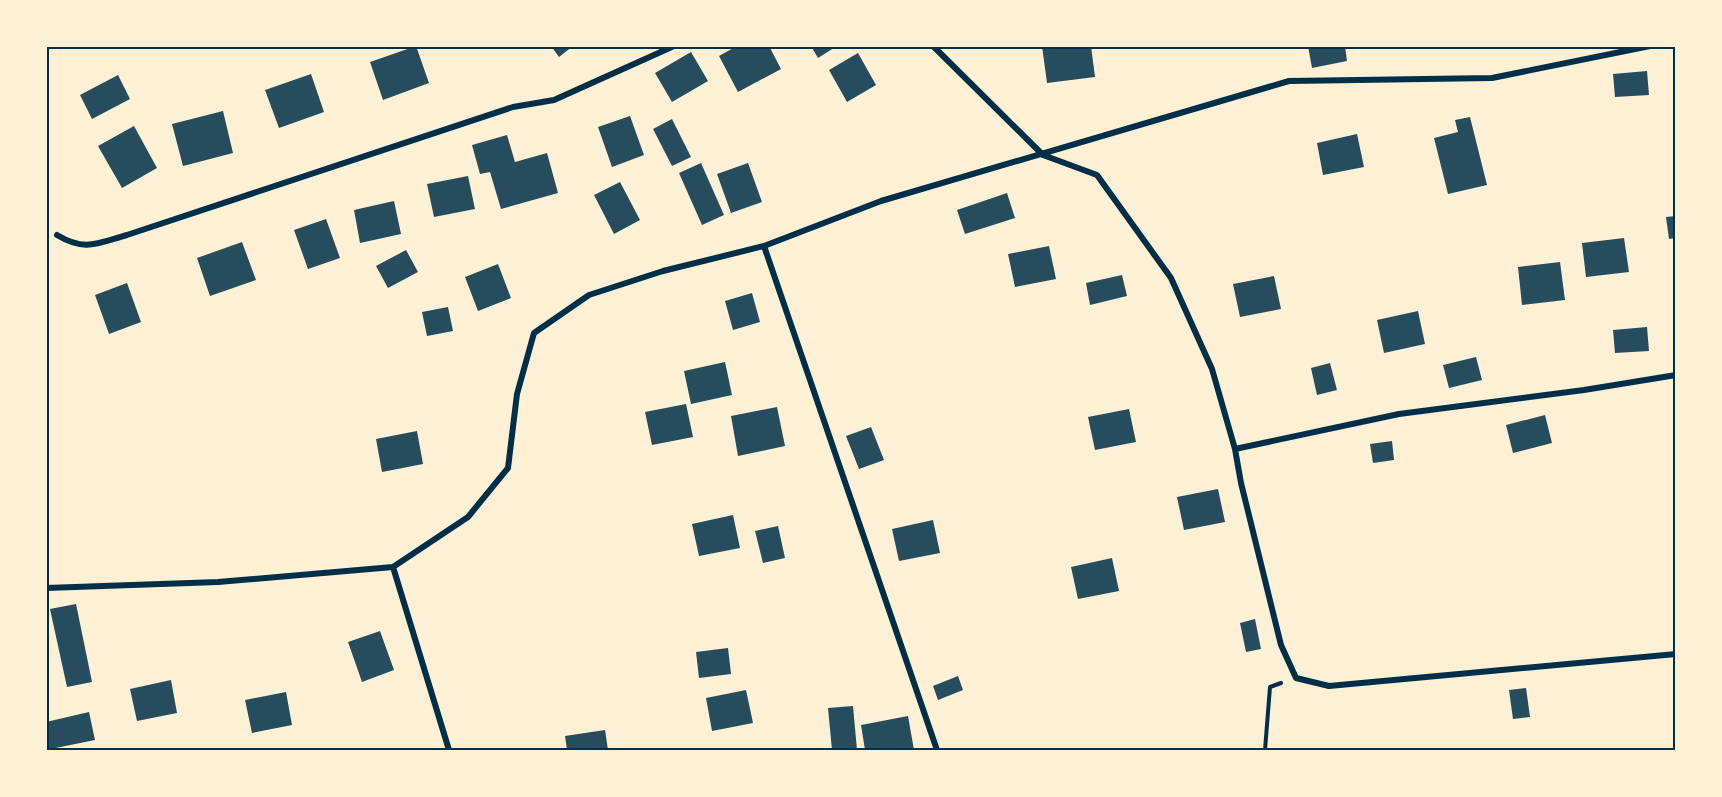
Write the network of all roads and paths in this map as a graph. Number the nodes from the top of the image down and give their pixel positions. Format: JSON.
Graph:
{"nodes":[{"id":1,"x":674,"y":46,"type":"edge"},
{"id":2,"x":933,"y":46,"type":"edge"},
{"id":3,"x":1650,"y":46,"type":"edge"},
{"id":4,"x":1043,"y":155,"type":"junction"},
{"id":5,"x":57,"y":235,"type":"dead end"},
{"id":6,"x":765,"y":246,"type":"junction"},
{"id":7,"x":1676,"y":375,"type":"edge"},
{"id":8,"x":1235,"y":448,"type":"junction"},
{"id":9,"x":393,"y":567,"type":"junction"},
{"id":10,"x":46,"y":588,"type":"edge"},
{"id":11,"x":1676,"y":654,"type":"edge"},
{"id":12,"x":1296,"y":678,"type":"junction"},
{"id":13,"x":449,"y":750,"type":"edge"},
{"id":14,"x":937,"y":750,"type":"edge"},
{"id":15,"x":1265,"y":750,"type":"edge"}],
"edges":[{"from":1,"to":5,"type":"street"},
{"from":2,"to":4,"type":"street"},
{"from":3,"to":4,"type":"street"},
{"from":4,"to":6,"type":"street"},
{"from":4,"to":8,"type":"street"},
{"from":6,"to":9,"type":"street"},
{"from":6,"to":14,"type":"street"},
{"from":7,"to":8,"type":"street"},
{"from":8,"to":12,"type":"street"},
{"from":9,"to":10,"type":"street"},
{"from":9,"to":13,"type":"street"},
{"from":11,"to":12,"type":"street"},
{"from":12,"to":15,"type":"path"}]}
